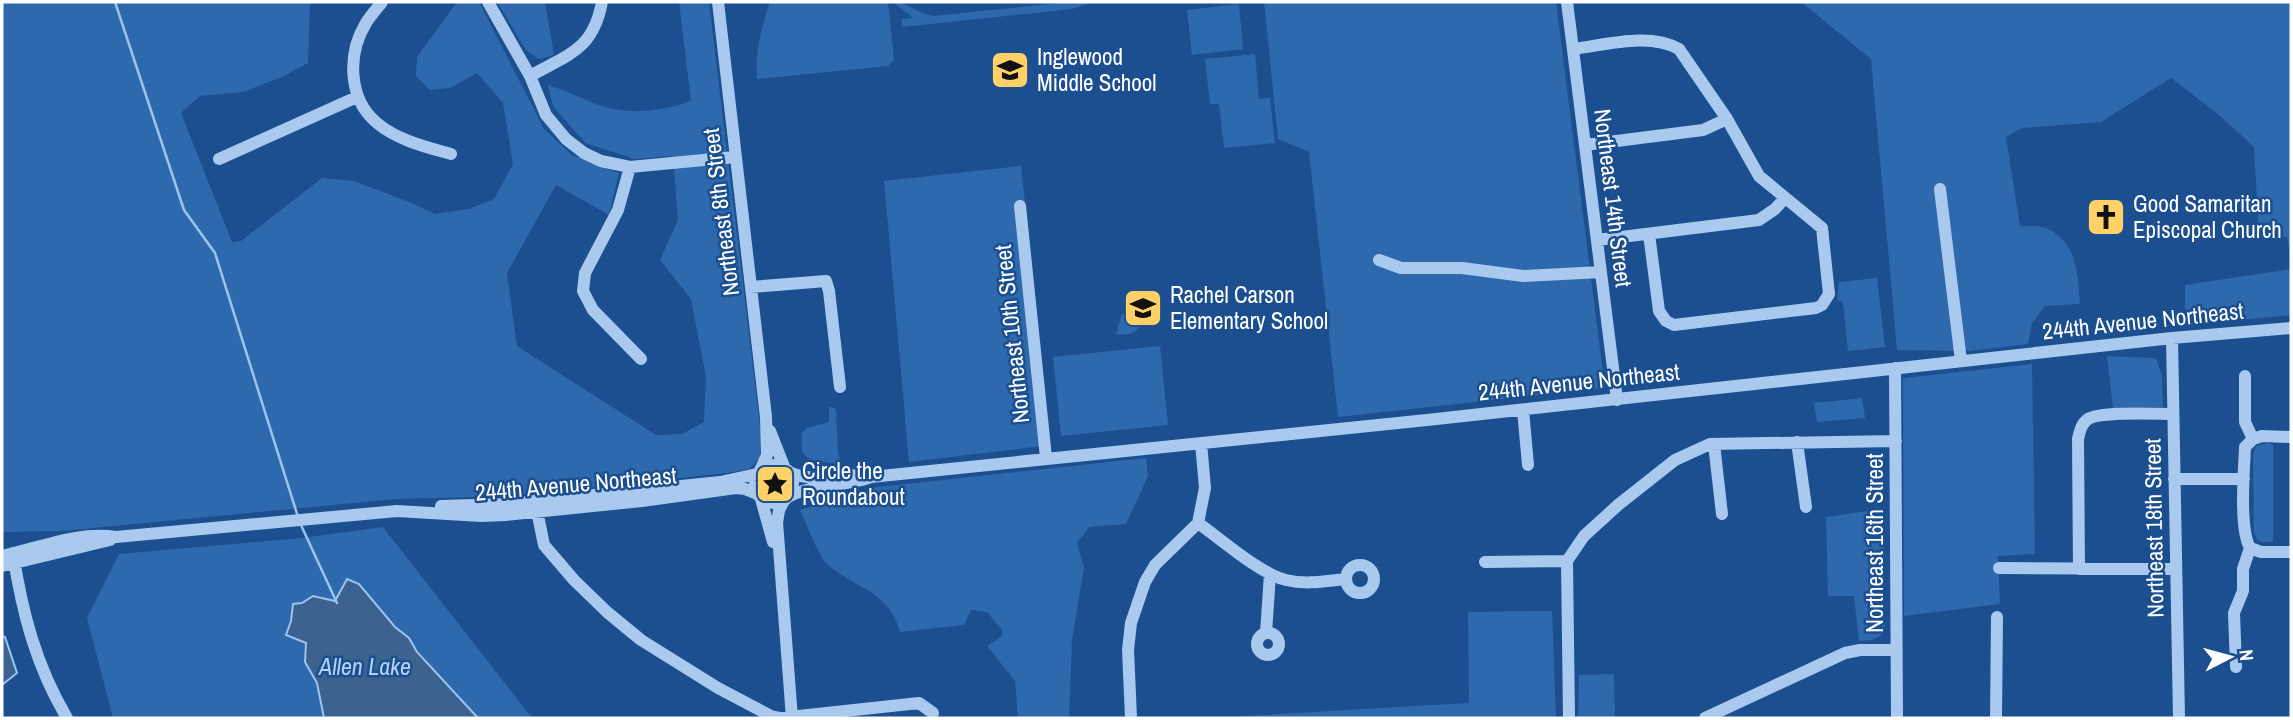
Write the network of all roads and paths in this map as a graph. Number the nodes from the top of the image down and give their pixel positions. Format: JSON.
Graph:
{"nodes":[{"id":1,"x":382,"y":2,"type":"edge"},
{"id":2,"x":488,"y":2,"type":"edge"},
{"id":3,"x":602,"y":2,"type":"edge"},
{"id":4,"x":718,"y":2,"type":"edge"},
{"id":5,"x":1567,"y":2,"type":"edge"},
{"id":6,"x":1573,"y":49,"type":"junction"},
{"id":7,"x":530,"y":76,"type":"junction"},
{"id":8,"x":357,"y":97,"type":"junction"},
{"id":9,"x":1727,"y":119,"type":"junction"},
{"id":10,"x":1585,"y":145,"type":"junction"},
{"id":11,"x":451,"y":154,"type":"dead end"},
{"id":12,"x":735,"y":158,"type":"junction"},
{"id":13,"x":219,"y":159,"type":"dead end"},
{"id":14,"x":630,"y":167,"type":"junction"},
{"id":15,"x":1940,"y":189,"type":"dead end"},
{"id":16,"x":1785,"y":198,"type":"junction"},
{"id":17,"x":1020,"y":206,"type":"dead end"},
{"id":18,"x":1649,"y":233,"type":"junction"},
{"id":19,"x":1597,"y":240,"type":"junction"},
{"id":20,"x":1379,"y":261,"type":"dead end"},
{"id":21,"x":1601,"y":272,"type":"junction"},
{"id":22,"x":751,"y":287,"type":"junction"},
{"id":23,"x":2291,"y":328,"type":"edge"},
{"id":24,"x":2172,"y":338,"type":"junction"},
{"id":25,"x":641,"y":359,"type":"dead end"},
{"id":26,"x":1961,"y":361,"type":"junction"},
{"id":27,"x":1895,"y":368,"type":"junction"},
{"id":28,"x":2245,"y":376,"type":"dead end"},
{"id":29,"x":840,"y":387,"type":"dead end"},
{"id":30,"x":1617,"y":400,"type":"junction"},
{"id":31,"x":1522,"y":410,"type":"junction"},
{"id":32,"x":2173,"y":414,"type":"junction"},
{"id":33,"x":766,"y":417,"type":"junction"},
{"id":34,"x":2291,"y":437,"type":"edge"},
{"id":35,"x":2253,"y":439,"type":"junction"},
{"id":36,"x":1896,"y":441,"type":"junction"},
{"id":37,"x":1797,"y":442,"type":"junction"},
{"id":38,"x":1201,"y":443,"type":"junction"},
{"id":39,"x":1714,"y":444,"type":"junction"},
{"id":40,"x":1046,"y":458,"type":"junction"},
{"id":41,"x":1528,"y":464,"type":"dead end"},
{"id":42,"x":787,"y":471,"type":"junction"},
{"id":43,"x":758,"y":472,"type":"junction"},
{"id":44,"x":871,"y":477,"type":"junction"},
{"id":45,"x":2244,"y":478,"type":"junction"},
{"id":46,"x":2174,"y":479,"type":"junction"},
{"id":47,"x":759,"y":497,"type":"junction"},
{"id":48,"x":786,"y":498,"type":"junction"},
{"id":49,"x":536,"y":506,"type":"junction"},
{"id":50,"x":1805,"y":508,"type":"dead end"},
{"id":51,"x":1722,"y":514,"type":"dead end"},
{"id":52,"x":1198,"y":523,"type":"junction"},
{"id":53,"x":2250,"y":548,"type":"junction"},
{"id":54,"x":2291,"y":552,"type":"edge"},
{"id":55,"x":8,"y":560,"type":"edge"},
{"id":56,"x":1567,"y":561,"type":"junction"},
{"id":57,"x":1485,"y":562,"type":"dead end"},
{"id":58,"x":1999,"y":568,"type":"dead end"},
{"id":59,"x":2080,"y":569,"type":"junction"},
{"id":60,"x":2176,"y":569,"type":"junction"},
{"id":61,"x":781,"y":572,"type":"junction"},
{"id":62,"x":1270,"y":574,"type":"junction"},
{"id":63,"x":1346,"y":579,"type":"dead end"},
{"id":64,"x":1997,"y":617,"type":"dead end"},
{"id":65,"x":1266,"y":633,"type":"dead end"},
{"id":66,"x":1896,"y":650,"type":"junction"},
{"id":67,"x":2236,"y":667,"type":"dead end"},
{"id":68,"x":933,"y":713,"type":"dead end"},
{"id":69,"x":792,"y":717,"type":"edge"},
{"id":70,"x":66,"y":718,"type":"edge"},
{"id":71,"x":1131,"y":718,"type":"edge"},
{"id":72,"x":1569,"y":718,"type":"edge"},
{"id":73,"x":1706,"y":718,"type":"edge"},
{"id":74,"x":1896,"y":718,"type":"edge"},
{"id":75,"x":1997,"y":718,"type":"edge"},
{"id":76,"x":2179,"y":718,"type":"edge"}],
"edges":[{"from":1,"to":8,"type":"street"},
{"from":2,"to":7,"type":"street"},
{"from":3,"to":7,"type":"street"},
{"from":4,"to":12,"type":"street","name":"Northeast 8th Street"},
{"from":5,"to":6,"type":"street","name":"Northeast 14th Street"},
{"from":6,"to":9,"type":"street"},
{"from":6,"to":10,"type":"street","name":"Northeast 14th Street"},
{"from":7,"to":14,"type":"street"},
{"from":8,"to":11,"type":"street"},
{"from":8,"to":13,"type":"street"},
{"from":9,"to":10,"type":"street"},
{"from":9,"to":16,"type":"street"},
{"from":10,"to":19,"type":"street","name":"Northeast 14th Street"},
{"from":12,"to":14,"type":"street"},
{"from":12,"to":22,"type":"street","name":"Northeast 8th Street"},
{"from":14,"to":25,"type":"street"},
{"from":15,"to":26,"type":"street"},
{"from":16,"to":18,"type":"street"},
{"from":16,"to":18,"type":"street"},
{"from":17,"to":40,"type":"street","name":"Northeast 10th Street"},
{"from":18,"to":19,"type":"street"},
{"from":19,"to":21,"type":"street","name":"Northeast 14th Street"},
{"from":20,"to":21,"type":"street"},
{"from":21,"to":30,"type":"street","name":"Northeast 14th Street"},
{"from":22,"to":29,"type":"street"},
{"from":22,"to":33,"type":"street","name":"Northeast 8th Street"},
{"from":23,"to":24,"type":"street","name":"244th Avenue Northeast"},
{"from":24,"to":26,"type":"street","name":"244th Avenue Northeast"},
{"from":24,"to":32,"type":"street","name":"Northeast 18th Street"},
{"from":26,"to":27,"type":"street","name":"244th Avenue Northeast"},
{"from":27,"to":30,"type":"street","name":"244th Avenue Northeast"},
{"from":27,"to":36,"type":"street","name":"Northeast 16th Street"},
{"from":28,"to":35,"type":"street"},
{"from":30,"to":31,"type":"street","name":"244th Avenue Northeast"},
{"from":31,"to":38,"type":"street","name":"244th Avenue Northeast"},
{"from":31,"to":41,"type":"street"},
{"from":32,"to":46,"type":"street","name":"Northeast 18th Street"},
{"from":32,"to":59,"type":"street"},
{"from":33,"to":42,"type":"street","name":"Northeast 8th Street"},
{"from":33,"to":43,"type":"street","name":"Northeast 8th Street"},
{"from":34,"to":35,"type":"street"},
{"from":35,"to":45,"type":"street"},
{"from":36,"to":37,"type":"street"},
{"from":36,"to":66,"type":"street","name":"Northeast 16th Street"},
{"from":37,"to":39,"type":"street"},
{"from":37,"to":50,"type":"street"},
{"from":38,"to":40,"type":"street","name":"244th Avenue Northeast"},
{"from":38,"to":52,"type":"street"},
{"from":39,"to":51,"type":"street"},
{"from":39,"to":56,"type":"street"},
{"from":40,"to":44,"type":"street","name":"244th Avenue Northeast"},
{"from":42,"to":43,"type":"street"},
{"from":42,"to":44,"type":"street","name":"244th Avenue Northeast"},
{"from":42,"to":48,"type":"street"},
{"from":43,"to":47,"type":"street"},
{"from":43,"to":49,"type":"street","name":"244th Avenue Northeast"},
{"from":44,"to":48,"type":"street","name":"244th Avenue Northeast"},
{"from":45,"to":46,"type":"street"},
{"from":45,"to":53,"type":"street"},
{"from":46,"to":60,"type":"street","name":"Northeast 18th Street"},
{"from":47,"to":48,"type":"street"},
{"from":47,"to":49,"type":"street","name":"244th Avenue Northeast"},
{"from":47,"to":61,"type":"street"},
{"from":48,"to":61,"type":"street"},
{"from":49,"to":55,"type":"street","name":"244th Avenue Northeast"},
{"from":49,"to":69,"type":"street"},
{"from":52,"to":62,"type":"street"},
{"from":52,"to":71,"type":"street"},
{"from":53,"to":54,"type":"street"},
{"from":53,"to":67,"type":"street"},
{"from":55,"to":70,"type":"street"},
{"from":56,"to":57,"type":"street"},
{"from":56,"to":72,"type":"street"},
{"from":58,"to":59,"type":"street"},
{"from":59,"to":60,"type":"street"},
{"from":60,"to":76,"type":"street","name":"Northeast 18th Street"},
{"from":61,"to":69,"type":"street"},
{"from":62,"to":63,"type":"street"},
{"from":62,"to":65,"type":"street"},
{"from":64,"to":75,"type":"street"},
{"from":66,"to":73,"type":"street"},
{"from":66,"to":74,"type":"street","name":"Northeast 16th Street"},
{"from":68,"to":69,"type":"street"}]}
